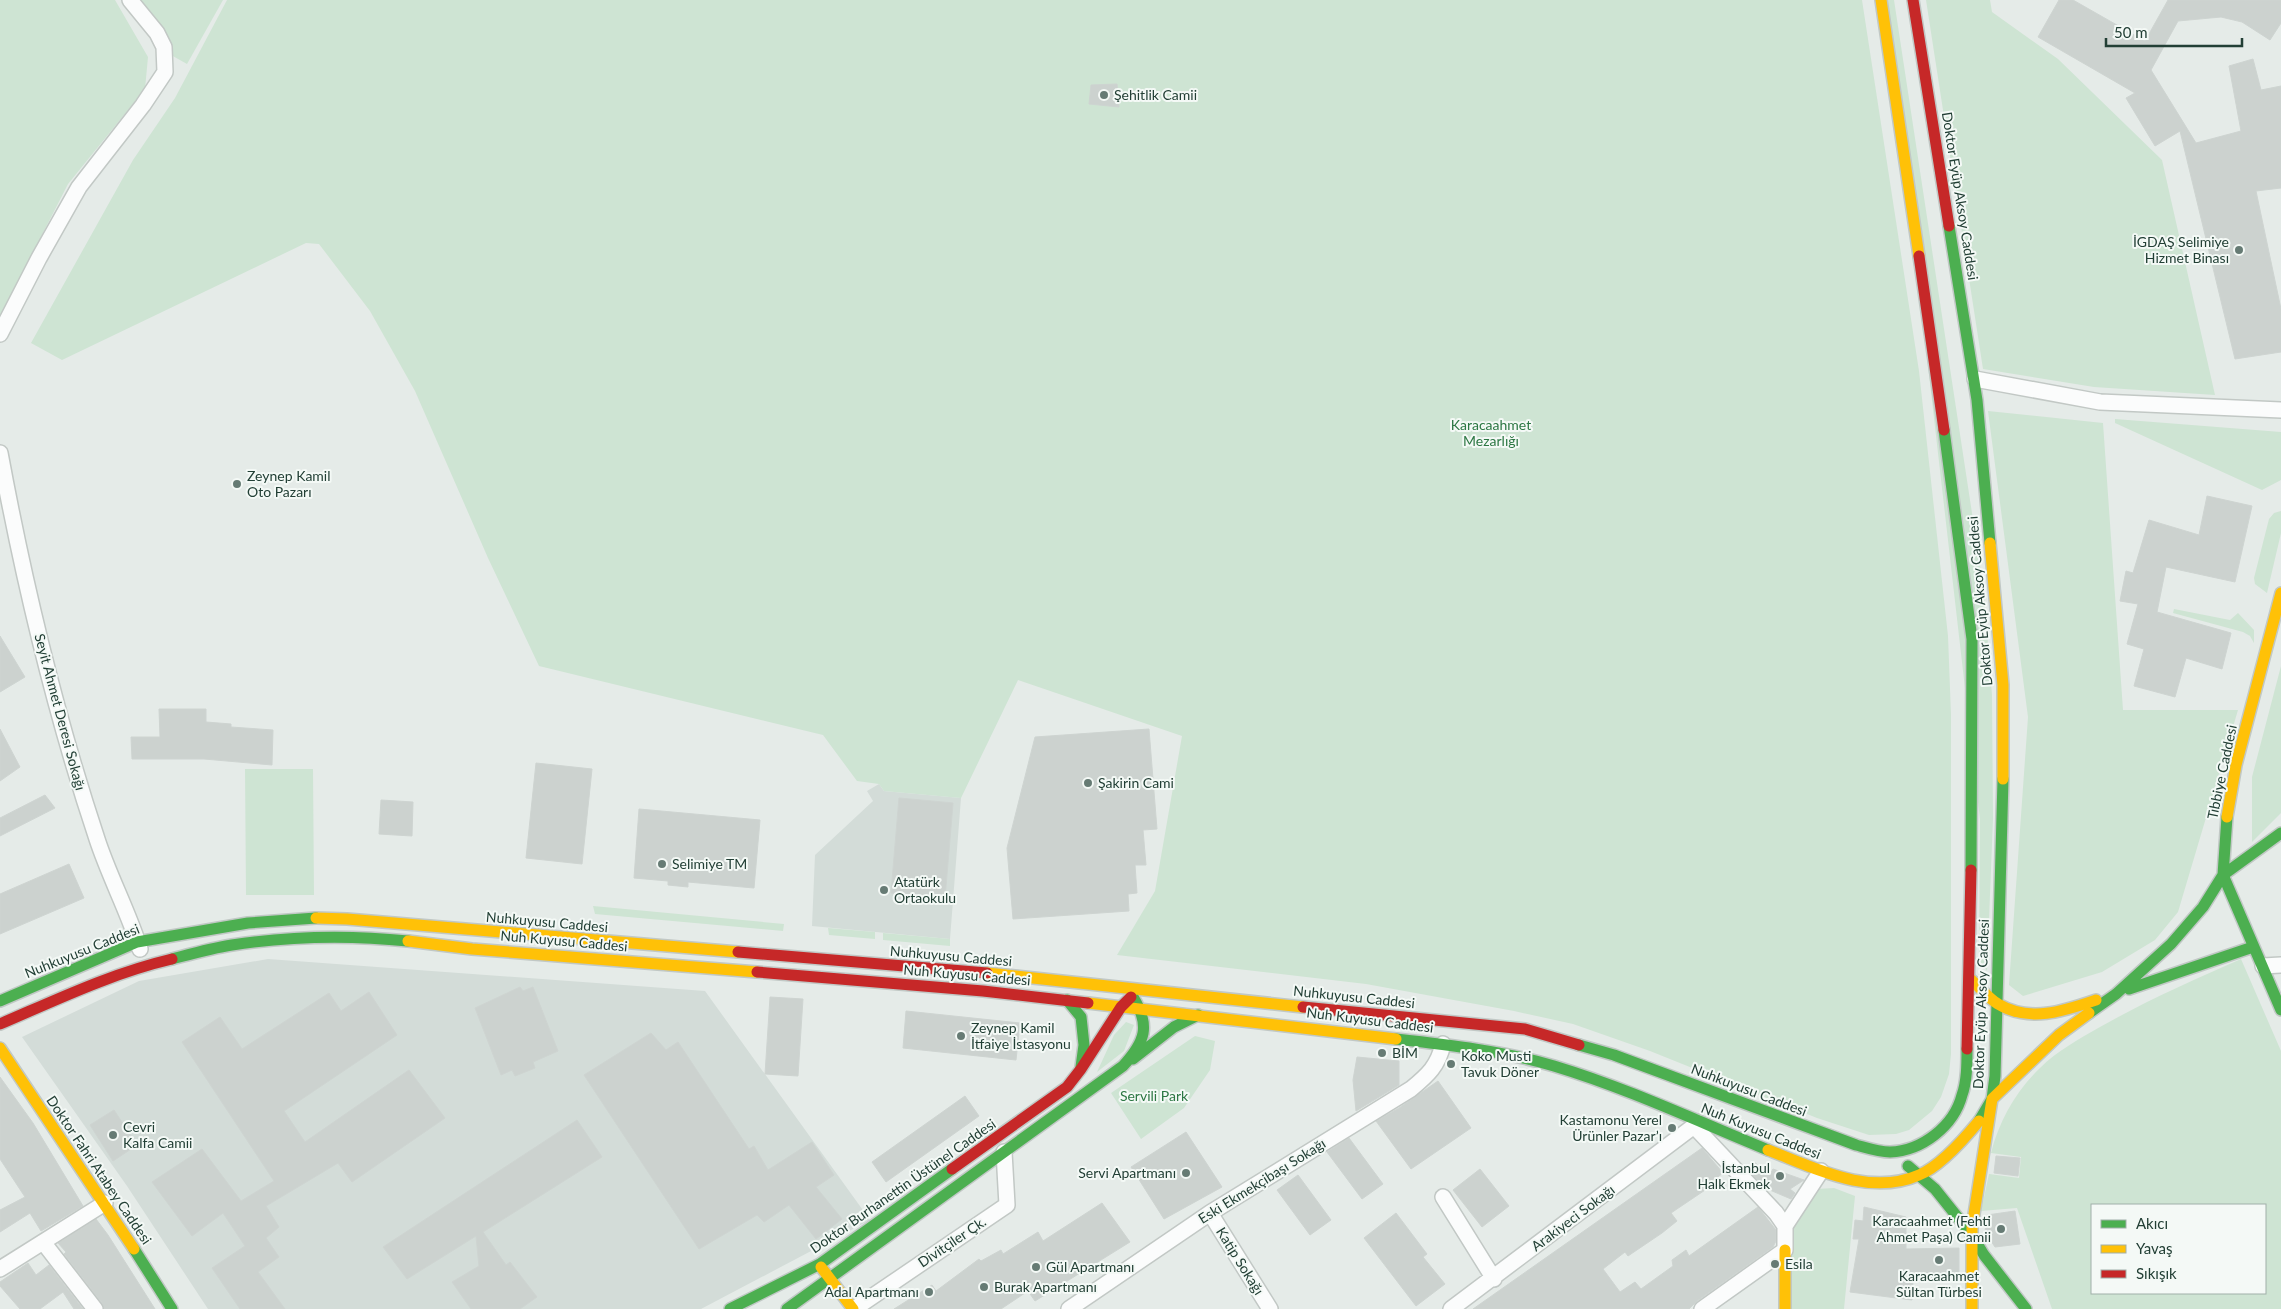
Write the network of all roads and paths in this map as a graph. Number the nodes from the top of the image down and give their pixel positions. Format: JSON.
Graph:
{"nodes":[{"id":1,"x":130,"y":0,"type":"edge"},
{"id":2,"x":1880,"y":0,"type":"edge"},
{"id":3,"x":1913,"y":0,"type":"edge"},
{"id":4,"x":0,"y":334,"type":"edge"},
{"id":5,"x":1974,"y":379,"type":"junction"},
{"id":6,"x":2281,"y":410,"type":"edge"},
{"id":7,"x":0,"y":453,"type":"edge"},
{"id":8,"x":2281,"y":593,"type":"edge"},
{"id":9,"x":2281,"y":833,"type":"edge"},
{"id":10,"x":2223,"y":875,"type":"junction"},
{"id":11,"x":138,"y":942,"type":"junction"},
{"id":12,"x":2253,"y":946,"type":"junction"},
{"id":13,"x":145,"y":965,"type":"junction"},
{"id":14,"x":2281,"y":965,"type":"edge"},
{"id":15,"x":2263,"y":966,"type":"junction"},
{"id":16,"x":970,"y":971,"type":"junction"},
{"id":17,"x":1969,"y":978,"type":"junction"},
{"id":18,"x":946,"y":988,"type":"junction"},
{"id":19,"x":994,"y":992,"type":"junction"},
{"id":20,"x":1137,"y":993,"type":"junction"},
{"id":21,"x":2116,"y":994,"type":"junction"},
{"id":22,"x":0,"y":1000,"type":"edge"},
{"id":23,"x":1067,"y":1000,"type":"junction"},
{"id":24,"x":1997,"y":1002,"type":"junction"},
{"id":25,"x":1121,"y":1007,"type":"junction"},
{"id":26,"x":1142,"y":1008,"type":"junction"},
{"id":27,"x":2281,"y":1010,"type":"edge"},
{"id":28,"x":1198,"y":1015,"type":"junction"},
{"id":29,"x":0,"y":1024,"type":"edge"},
{"id":30,"x":1443,"y":1044,"type":"junction"},
{"id":31,"x":0,"y":1048,"type":"edge"},
{"id":32,"x":1123,"y":1066,"type":"junction"},
{"id":33,"x":1081,"y":1069,"type":"junction"},
{"id":34,"x":1992,"y":1099,"type":"junction"},
{"id":35,"x":1696,"y":1124,"type":"junction"},
{"id":36,"x":1004,"y":1152,"type":"junction"},
{"id":37,"x":1890,"y":1152,"type":"junction"},
{"id":38,"x":1821,"y":1171,"type":"junction"},
{"id":39,"x":1920,"y":1175,"type":"junction"},
{"id":40,"x":1443,"y":1197,"type":"dead end"},
{"id":41,"x":105,"y":1202,"type":"junction"},
{"id":42,"x":1210,"y":1213,"type":"junction"},
{"id":43,"x":1785,"y":1226,"type":"junction"},
{"id":44,"x":1971,"y":1234,"type":"junction"},
{"id":45,"x":43,"y":1242,"type":"junction"},
{"id":46,"x":1785,"y":1250,"type":"junction"},
{"id":47,"x":820,"y":1264,"type":"junction"},
{"id":48,"x":0,"y":1268,"type":"edge"},
{"id":49,"x":1494,"y":1279,"type":"junction"},
{"id":50,"x":823,"y":1284,"type":"junction"},
{"id":51,"x":95,"y":1309,"type":"edge"},
{"id":52,"x":172,"y":1309,"type":"edge"},
{"id":53,"x":730,"y":1309,"type":"edge"},
{"id":54,"x":787,"y":1309,"type":"edge"},
{"id":55,"x":810,"y":1309,"type":"edge"},
{"id":56,"x":854,"y":1309,"type":"edge"},
{"id":57,"x":1069,"y":1309,"type":"edge"},
{"id":58,"x":1270,"y":1309,"type":"edge"},
{"id":59,"x":1451,"y":1309,"type":"edge"},
{"id":60,"x":1702,"y":1309,"type":"edge"},
{"id":61,"x":1785,"y":1309,"type":"edge"},
{"id":62,"x":1972,"y":1309,"type":"edge"},
{"id":63,"x":2026,"y":1309,"type":"edge"}],
"edges":[{"from":1,"to":4,"type":"street"},
{"from":2,"to":17,"type":"main road","name":"Doktor Eyüp Aksoy Caddesi"},
{"from":3,"to":5,"type":"main road","name":"Doktor Eyüp Aksoy Caddesi"},
{"from":5,"to":6,"type":"street"},
{"from":5,"to":24,"type":"main road","name":"Doktor Eyüp Aksoy Caddesi"},
{"from":7,"to":11,"type":"street","name":"Seyit Ahmet Deresi Sokağı"},
{"from":8,"to":10,"type":"main road","name":"Tıbbiye Caddesi"},
{"from":9,"to":10,"type":"main road"},
{"from":10,"to":12,"type":"main road","name":"Tıbbiye Caddesi"},
{"from":10,"to":21,"type":"main road"},
{"from":11,"to":13,"type":"street","name":"Seyit Ahmet Deresi Sokağı"},
{"from":11,"to":16,"type":"main road","name":"Nuhkuyusu Caddesi"},
{"from":11,"to":22,"type":"main road","name":"Nuhkuyusu Caddesi"},
{"from":12,"to":15,"type":"main road","name":"Tıbbiye Caddesi"},
{"from":12,"to":21,"type":"main road"},
{"from":13,"to":18,"type":"main road","name":"Nuh Kuyusu Caddesi"},
{"from":13,"to":29,"type":"main road","name":"Nuh Kuyusu Caddesi"},
{"from":14,"to":15,"type":"street"},
{"from":15,"to":27,"type":"main road","name":"Tıbbiye Caddesi"},
{"from":16,"to":18,"type":"main road"},
{"from":16,"to":19,"type":"main road"},
{"from":16,"to":20,"type":"main road","name":"Nuhkuyusu Caddesi"},
{"from":17,"to":24,"type":"main road"},
{"from":17,"to":37,"type":"main road","name":"Doktor Eyüp Aksoy Caddesi"},
{"from":18,"to":19,"type":"main road","name":"Nuh Kuyusu Caddesi"},
{"from":19,"to":23,"type":"main road","name":"Nuh Kuyusu Caddesi"},
{"from":20,"to":25,"type":"main road","name":"Doktor Burhanettin Üstünel Caddesi"},
{"from":20,"to":26,"type":"main road"},
{"from":20,"to":37,"type":"main road","name":"Nuhkuyusu Caddesi"},
{"from":21,"to":24,"type":"main road"},
{"from":21,"to":34,"type":"main road"},
{"from":23,"to":25,"type":"main road","name":"Nuh Kuyusu Caddesi"},
{"from":23,"to":33,"type":"main road"},
{"from":24,"to":34,"type":"main road","name":"Doktor Eyüp Aksoy Caddesi"},
{"from":25,"to":26,"type":"main road","name":"Nuh Kuyusu Caddesi"},
{"from":25,"to":33,"type":"main road","name":"Doktor Burhanettin Üstünel Caddesi"},
{"from":26,"to":28,"type":"main road","name":"Nuh Kuyusu Caddesi"},
{"from":26,"to":32,"type":"main road"},
{"from":28,"to":30,"type":"main road","name":"Nuh Kuyusu Caddesi"},
{"from":28,"to":32,"type":"main road"},
{"from":30,"to":35,"type":"main road","name":"Nuh Kuyusu Caddesi"},
{"from":30,"to":42,"type":"street","name":"Eski Ekmekçibaşı Sokağı"},
{"from":31,"to":41,"type":"main road","name":"Doktor Fahri Atabey Caddesi"},
{"from":32,"to":36,"type":"main road"},
{"from":33,"to":47,"type":"main road","name":"Doktor Burhanettin Üstünel Caddesi"},
{"from":34,"to":39,"type":"main road","name":"Doktor Eyüp Aksoy Caddesi"},
{"from":34,"to":44,"type":"main road"},
{"from":35,"to":38,"type":"main road","name":"Nuh Kuyusu Caddesi"},
{"from":35,"to":43,"type":"street"},
{"from":35,"to":49,"type":"street","name":"Arakiyeci Sokağı"},
{"from":36,"to":50,"type":"main road"},
{"from":36,"to":56,"type":"street","name":"Divitçiler Çk."},
{"from":37,"to":39,"type":"main road"},
{"from":38,"to":39,"type":"main road","name":"Nuh Kuyusu Caddesi"},
{"from":38,"to":43,"type":"street"},
{"from":39,"to":44,"type":"main road"},
{"from":40,"to":49,"type":"street"},
{"from":41,"to":45,"type":"street"},
{"from":41,"to":52,"type":"main road","name":"Doktor Fahri Atabey Caddesi"},
{"from":42,"to":57,"type":"street","name":"Eski Ekmekçibaşı Sokağı"},
{"from":42,"to":58,"type":"street","name":"Katip Sokağı"},
{"from":43,"to":46,"type":"street"},
{"from":44,"to":62,"type":"main road"},
{"from":44,"to":63,"type":"main road"},
{"from":45,"to":48,"type":"street"},
{"from":45,"to":51,"type":"street"},
{"from":46,"to":60,"type":"street"},
{"from":46,"to":61,"type":"main road"},
{"from":47,"to":50,"type":"main road"},
{"from":47,"to":53,"type":"main road","name":"Doktor Burhanettin Üstünel Caddesi"},
{"from":49,"to":59,"type":"street","name":"Arakiyeci Sokağı"},
{"from":50,"to":54,"type":"main road"},
{"from":50,"to":55,"type":"street"},
{"from":50,"to":56,"type":"main road"}]}
